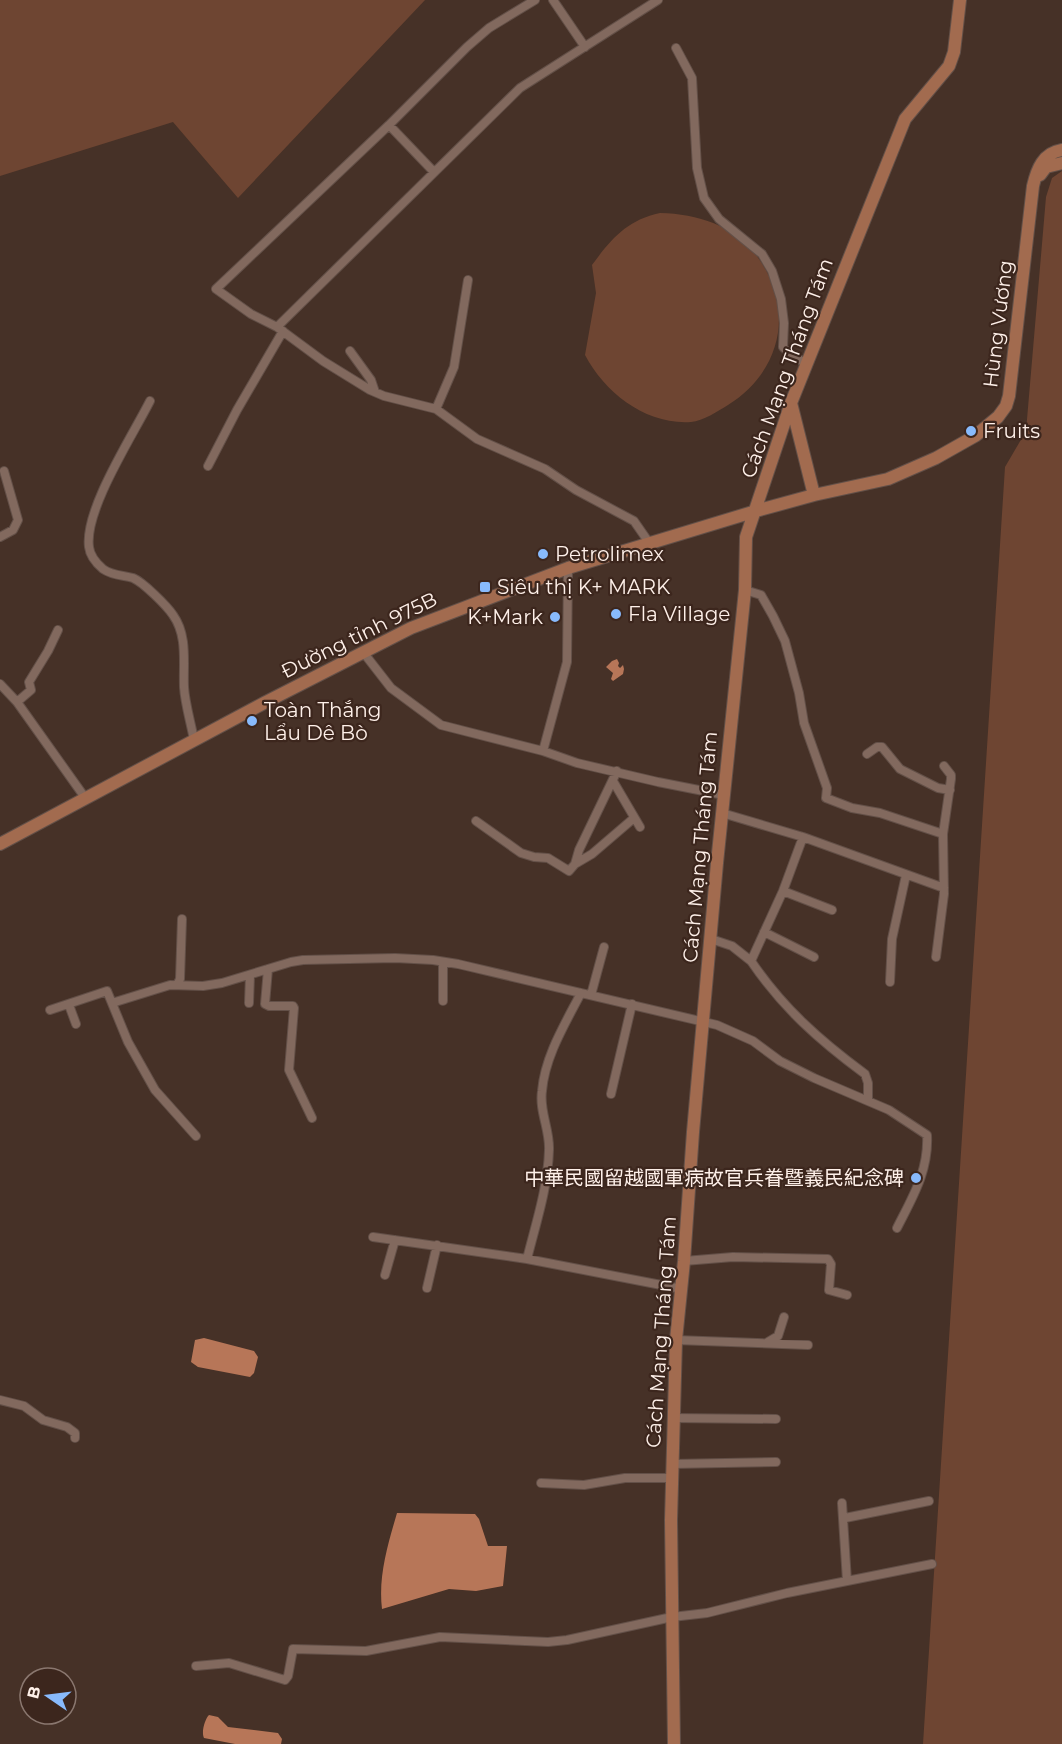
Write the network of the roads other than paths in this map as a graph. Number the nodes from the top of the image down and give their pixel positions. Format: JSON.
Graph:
{"nodes":[{"id":1,"x":535,"y":0,"type":"edge"},
{"id":2,"x":553,"y":0,"type":"edge"},
{"id":3,"x":658,"y":0,"type":"edge"},
{"id":4,"x":960,"y":0,"type":"edge"},
{"id":5,"x":585,"y":47,"type":"junction"},
{"id":6,"x":676,"y":48,"type":"dead end"},
{"id":7,"x":389,"y":125,"type":"junction"},
{"id":8,"x":1062,"y":150,"type":"edge"},
{"id":9,"x":1062,"y":163,"type":"edge"},
{"id":10,"x":434,"y":172,"type":"junction"},
{"id":11,"x":1033,"y":186,"type":"junction"},
{"id":12,"x":468,"y":280,"type":"dead end"},
{"id":13,"x":280,"y":329,"type":"junction"},
{"id":14,"x":350,"y":351,"type":"dead end"},
{"id":15,"x":806,"y":364,"type":"junction"},
{"id":16,"x":375,"y":392,"type":"junction"},
{"id":17,"x":150,"y":401,"type":"dead end"},
{"id":18,"x":791,"y":403,"type":"junction"},
{"id":19,"x":436,"y":409,"type":"junction"},
{"id":20,"x":208,"y":466,"type":"dead end"},
{"id":21,"x":4,"y":471,"type":"dead end"},
{"id":22,"x":814,"y":495,"type":"junction"},
{"id":23,"x":756,"y":511,"type":"junction"},
{"id":24,"x":0,"y":537,"type":"edge"},
{"id":25,"x":650,"y":544,"type":"junction"},
{"id":26,"x":568,"y":568,"type":"junction"},
{"id":27,"x":745,"y":590,"type":"junction"},
{"id":28,"x":58,"y":630,"type":"dead end"},
{"id":29,"x":363,"y":652,"type":"junction"},
{"id":30,"x":0,"y":684,"type":"edge"},
{"id":31,"x":17,"y":702,"type":"junction"},
{"id":32,"x":194,"y":740,"type":"junction"},
{"id":33,"x":543,"y":751,"type":"junction"},
{"id":34,"x":867,"y":754,"type":"dead end"},
{"id":35,"x":944,"y":766,"type":"dead end"},
{"id":36,"x":617,"y":771,"type":"junction"},
{"id":37,"x":613,"y":782,"type":"junction"},
{"id":38,"x":950,"y":790,"type":"junction"},
{"id":39,"x":724,"y":795,"type":"junction"},
{"id":40,"x":86,"y":799,"type":"junction"},
{"id":41,"x":722,"y":813,"type":"junction"},
{"id":42,"x":634,"y":818,"type":"junction"},
{"id":43,"x":476,"y":821,"type":"dead end"},
{"id":44,"x":640,"y":827,"type":"dead end"},
{"id":45,"x":943,"y":834,"type":"junction"},
{"id":46,"x":803,"y":837,"type":"junction"},
{"id":47,"x":0,"y":844,"type":"edge"},
{"id":48,"x":575,"y":864,"type":"junction"},
{"id":49,"x":906,"y":875,"type":"junction"},
{"id":50,"x":944,"y":888,"type":"junction"},
{"id":51,"x":783,"y":891,"type":"junction"},
{"id":52,"x":832,"y":910,"type":"dead end"},
{"id":53,"x":182,"y":919,"type":"dead end"},
{"id":54,"x":764,"y":932,"type":"junction"},
{"id":55,"x":711,"y":939,"type":"junction"},
{"id":56,"x":604,"y":947,"type":"dead end"},
{"id":57,"x":814,"y":957,"type":"dead end"},
{"id":58,"x":936,"y":957,"type":"dead end"},
{"id":59,"x":751,"y":961,"type":"junction"},
{"id":60,"x":443,"y":962,"type":"junction"},
{"id":61,"x":268,"y":969,"type":"junction"},
{"id":62,"x":250,"y":975,"type":"junction"},
{"id":63,"x":890,"y":982,"type":"dead end"},
{"id":64,"x":177,"y":985,"type":"junction"},
{"id":65,"x":581,"y":993,"type":"junction"},
{"id":66,"x":591,"y":995,"type":"junction"},
{"id":67,"x":443,"y":1001,"type":"dead end"},
{"id":68,"x":112,"y":1003,"type":"junction"},
{"id":69,"x":249,"y":1003,"type":"dead end"},
{"id":70,"x":632,"y":1004,"type":"junction"},
{"id":71,"x":69,"y":1005,"type":"junction"},
{"id":72,"x":50,"y":1010,"type":"dead end"},
{"id":73,"x":705,"y":1021,"type":"junction"},
{"id":74,"x":76,"y":1024,"type":"dead end"},
{"id":75,"x":611,"y":1094,"type":"dead end"},
{"id":76,"x":867,"y":1100,"type":"junction"},
{"id":77,"x":312,"y":1118,"type":"dead end"},
{"id":78,"x":196,"y":1136,"type":"dead end"},
{"id":79,"x":897,"y":1228,"type":"dead end"},
{"id":80,"x":372,"y":1237,"type":"dead end"},
{"id":81,"x":395,"y":1240,"type":"junction"},
{"id":82,"x":437,"y":1245,"type":"junction"},
{"id":83,"x":527,"y":1259,"type":"junction"},
{"id":84,"x":684,"y":1262,"type":"junction"},
{"id":85,"x":385,"y":1275,"type":"dead end"},
{"id":86,"x":427,"y":1288,"type":"dead end"},
{"id":87,"x":681,"y":1289,"type":"junction"},
{"id":88,"x":847,"y":1295,"type":"dead end"},
{"id":89,"x":784,"y":1317,"type":"dead end"},
{"id":90,"x":676,"y":1340,"type":"junction"},
{"id":91,"x":768,"y":1342,"type":"junction"},
{"id":92,"x":808,"y":1345,"type":"dead end"},
{"id":93,"x":0,"y":1400,"type":"edge"},
{"id":94,"x":672,"y":1418,"type":"junction"},
{"id":95,"x":776,"y":1419,"type":"dead end"},
{"id":96,"x":75,"y":1438,"type":"dead end"},
{"id":97,"x":776,"y":1462,"type":"dead end"},
{"id":98,"x":672,"y":1464,"type":"junction"},
{"id":99,"x":672,"y":1478,"type":"junction"},
{"id":100,"x":542,"y":1483,"type":"dead end"},
{"id":101,"x":929,"y":1501,"type":"dead end"},
{"id":102,"x":842,"y":1503,"type":"dead end"},
{"id":103,"x":845,"y":1518,"type":"junction"},
{"id":104,"x":932,"y":1564,"type":"dead end"},
{"id":105,"x":847,"y":1581,"type":"junction"},
{"id":106,"x":672,"y":1617,"type":"junction"},
{"id":107,"x":196,"y":1666,"type":"dead end"},
{"id":108,"x":674,"y":1744,"type":"edge"}],
"edges":[{"from":1,"to":7,"type":"street"},
{"from":2,"to":5,"type":"street"},
{"from":3,"to":5,"type":"street"},
{"from":4,"to":15,"type":"street","name":"Cách Mạng Tháng Tám"},
{"from":5,"to":10,"type":"street"},
{"from":6,"to":15,"type":"street"},
{"from":7,"to":10,"type":"street"},
{"from":7,"to":13,"type":"street"},
{"from":8,"to":11,"type":"street","name":"Hùng Vương"},
{"from":9,"to":11,"type":"street"},
{"from":10,"to":13,"type":"street"},
{"from":11,"to":22,"type":"street","name":"Hùng Vương"},
{"from":12,"to":19,"type":"street"},
{"from":13,"to":16,"type":"street"},
{"from":13,"to":20,"type":"street"},
{"from":14,"to":16,"type":"street"},
{"from":15,"to":18,"type":"street","name":"Cách Mạng Tháng Tám"},
{"from":16,"to":19,"type":"street"},
{"from":17,"to":32,"type":"street"},
{"from":18,"to":22,"type":"street"},
{"from":18,"to":23,"type":"street","name":"Cách Mạng Tháng Tám"},
{"from":19,"to":25,"type":"street"},
{"from":21,"to":24,"type":"street"},
{"from":22,"to":23,"type":"street","name":"Hùng Vương"},
{"from":23,"to":25,"type":"street","name":"Đường tỉnh 975B"},
{"from":23,"to":27,"type":"street","name":"Cách Mạng Tháng Tám"},
{"from":25,"to":26,"type":"street","name":"Đường tỉnh 975B"},
{"from":26,"to":29,"type":"street","name":"Đường tỉnh 975B"},
{"from":26,"to":33,"type":"street"},
{"from":27,"to":39,"type":"street","name":"Cách Mạng Tháng Tám"},
{"from":27,"to":45,"type":"street"},
{"from":28,"to":31,"type":"street"},
{"from":29,"to":32,"type":"street","name":"Đường tỉnh 975B"},
{"from":29,"to":33,"type":"street"},
{"from":30,"to":31,"type":"street"},
{"from":31,"to":40,"type":"street"},
{"from":32,"to":40,"type":"street","name":"Đường tỉnh 975B"},
{"from":33,"to":36,"type":"street"},
{"from":34,"to":38,"type":"street"},
{"from":35,"to":38,"type":"street"},
{"from":36,"to":37,"type":"street"},
{"from":36,"to":39,"type":"street"},
{"from":37,"to":42,"type":"street"},
{"from":37,"to":48,"type":"street"},
{"from":38,"to":45,"type":"street"},
{"from":39,"to":41,"type":"street","name":"Cách Mạng Tháng Tám"},
{"from":40,"to":47,"type":"street","name":"Đường tỉnh 975B"},
{"from":41,"to":46,"type":"street"},
{"from":41,"to":55,"type":"street","name":"Cách Mạng Tháng Tám"},
{"from":42,"to":44,"type":"street"},
{"from":42,"to":48,"type":"street"},
{"from":43,"to":48,"type":"street"},
{"from":45,"to":50,"type":"street"},
{"from":46,"to":49,"type":"street"},
{"from":46,"to":51,"type":"street"},
{"from":49,"to":50,"type":"street"},
{"from":49,"to":63,"type":"street"},
{"from":50,"to":58,"type":"street"},
{"from":51,"to":52,"type":"street"},
{"from":51,"to":54,"type":"street"},
{"from":53,"to":64,"type":"street"},
{"from":54,"to":57,"type":"street"},
{"from":54,"to":59,"type":"street"},
{"from":55,"to":59,"type":"street"},
{"from":55,"to":73,"type":"street","name":"Cách Mạng Tháng Tám"},
{"from":56,"to":66,"type":"street"},
{"from":59,"to":76,"type":"street"},
{"from":60,"to":61,"type":"street"},
{"from":60,"to":65,"type":"street"},
{"from":60,"to":67,"type":"street"},
{"from":61,"to":62,"type":"street"},
{"from":61,"to":77,"type":"street"},
{"from":62,"to":64,"type":"street"},
{"from":62,"to":69,"type":"street"},
{"from":64,"to":68,"type":"street"},
{"from":65,"to":66,"type":"street"},
{"from":65,"to":83,"type":"street"},
{"from":66,"to":70,"type":"street"},
{"from":68,"to":71,"type":"street"},
{"from":68,"to":78,"type":"street"},
{"from":70,"to":73,"type":"street"},
{"from":70,"to":75,"type":"street"},
{"from":71,"to":72,"type":"street"},
{"from":71,"to":74,"type":"street"},
{"from":73,"to":76,"type":"street"},
{"from":73,"to":84,"type":"street","name":"Cách Mạng Tháng Tám"},
{"from":76,"to":79,"type":"street"},
{"from":80,"to":81,"type":"street"},
{"from":81,"to":82,"type":"street"},
{"from":81,"to":85,"type":"street"},
{"from":82,"to":83,"type":"street"},
{"from":82,"to":86,"type":"street"},
{"from":83,"to":87,"type":"street"},
{"from":84,"to":87,"type":"street","name":"Cách Mạng Tháng Tám"},
{"from":84,"to":88,"type":"street"},
{"from":87,"to":90,"type":"street","name":"Cách Mạng Tháng Tám"},
{"from":89,"to":91,"type":"street"},
{"from":90,"to":91,"type":"street"},
{"from":90,"to":94,"type":"street","name":"Cách Mạng Tháng Tám"},
{"from":91,"to":92,"type":"street"},
{"from":93,"to":96,"type":"street"},
{"from":94,"to":95,"type":"street"},
{"from":94,"to":98,"type":"street","name":"Cách Mạng Tháng Tám"},
{"from":97,"to":98,"type":"street"},
{"from":98,"to":99,"type":"street","name":"Cách Mạng Tháng Tám"},
{"from":99,"to":100,"type":"street"},
{"from":99,"to":106,"type":"street","name":"Cách Mạng Tháng Tám"},
{"from":101,"to":103,"type":"street"},
{"from":102,"to":103,"type":"street"},
{"from":103,"to":105,"type":"street"},
{"from":104,"to":105,"type":"street"},
{"from":105,"to":106,"type":"street"},
{"from":106,"to":107,"type":"street"},
{"from":106,"to":108,"type":"street","name":"Cách Mạng Tháng Tám"}]}
